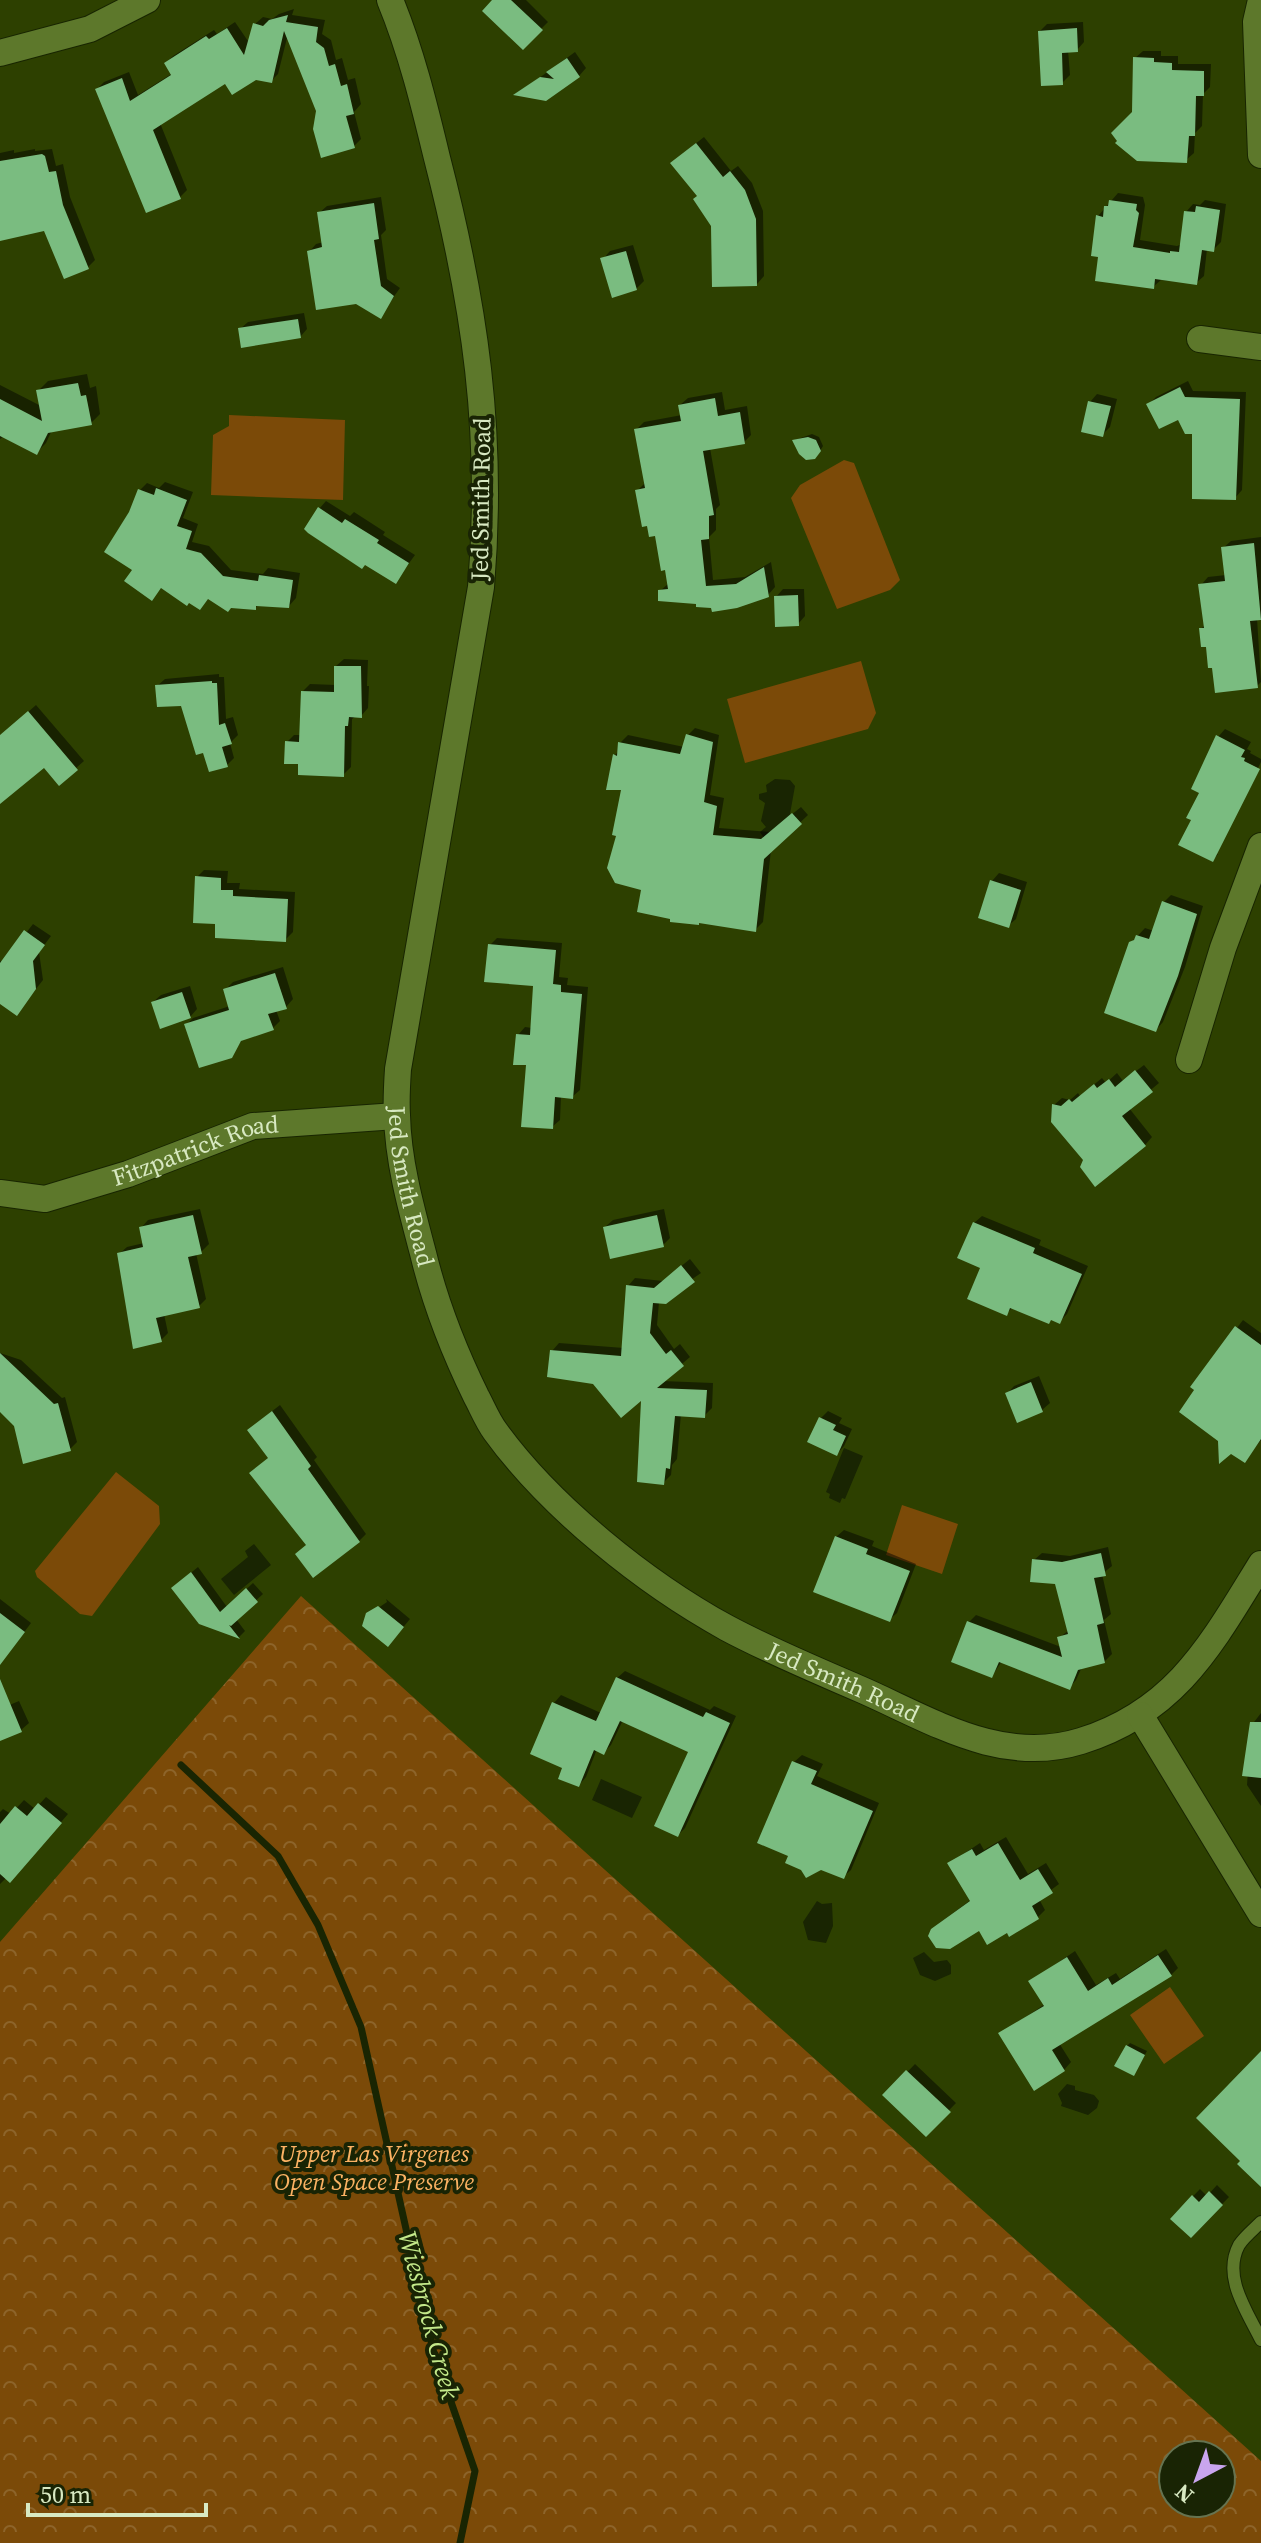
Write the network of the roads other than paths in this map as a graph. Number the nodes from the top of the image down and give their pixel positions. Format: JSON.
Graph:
{"nodes":[{"id":1,"x":147,"y":0,"type":"edge"},
{"id":2,"x":390,"y":0,"type":"edge"},
{"id":3,"x":1261,"y":0,"type":"edge"},
{"id":4,"x":0,"y":53,"type":"edge"},
{"id":5,"x":1261,"y":155,"type":"edge"},
{"id":6,"x":1200,"y":339,"type":"dead end"},
{"id":7,"x":1261,"y":347,"type":"edge"},
{"id":8,"x":1261,"y":846,"type":"edge"},
{"id":9,"x":1189,"y":1060,"type":"dead end"},
{"id":10,"x":396,"y":1116,"type":"junction"},
{"id":11,"x":0,"y":1193,"type":"edge"},
{"id":12,"x":1261,"y":1564,"type":"edge"},
{"id":13,"x":1140,"y":1715,"type":"junction"},
{"id":14,"x":1261,"y":1914,"type":"edge"},
{"id":15,"x":1261,"y":2222,"type":"edge"},
{"id":16,"x":1261,"y":2340,"type":"edge"}],
"edges":[{"from":1,"to":4,"type":"street"},
{"from":2,"to":10,"type":"street","name":"Jed Smith Road"},
{"from":3,"to":5,"type":"street"},
{"from":6,"to":7,"type":"street"},
{"from":8,"to":9,"type":"street"},
{"from":10,"to":11,"type":"street","name":"Fitzpatrick Road"},
{"from":10,"to":13,"type":"street","name":"Jed Smith Road"},
{"from":12,"to":13,"type":"street","name":"Jed Smith Road"},
{"from":13,"to":14,"type":"street"},
{"from":15,"to":16,"type":"lane"}]}
